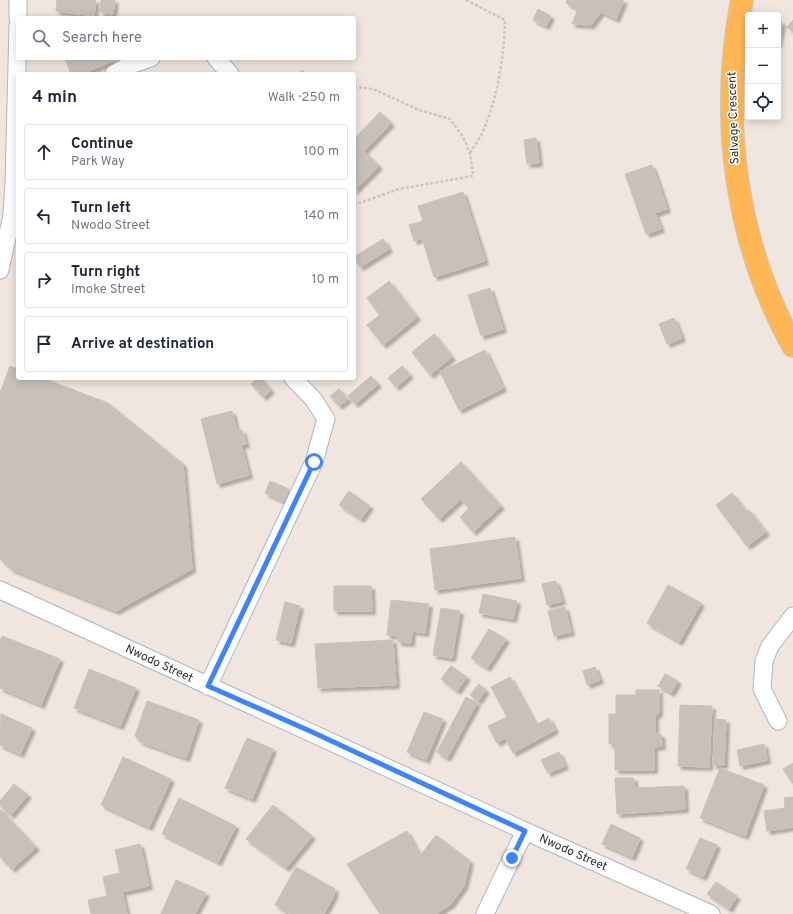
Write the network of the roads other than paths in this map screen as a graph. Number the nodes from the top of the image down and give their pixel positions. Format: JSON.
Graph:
{"nodes":[{"id":1,"x":18,"y":0,"type":"edge"},
{"id":2,"x":742,"y":0,"type":"edge"},
{"id":3,"x":18,"y":16,"type":"edge"},
{"id":4,"x":18,"y":60,"type":"edge"},
{"id":5,"x":145,"y":60,"type":"edge"},
{"id":6,"x":218,"y":60,"type":"edge"},
{"id":7,"x":18,"y":72,"type":"edge"},
{"id":8,"x":118,"y":72,"type":"edge"},
{"id":9,"x":228,"y":72,"type":"edge"},
{"id":10,"x":16,"y":139,"type":"edge"},
{"id":11,"x":0,"y":270,"type":"edge"},
{"id":12,"x":793,"y":346,"type":"edge"},
{"id":13,"x":295,"y":380,"type":"edge"},
{"id":14,"x":0,"y":590,"type":"edge"},
{"id":15,"x":793,"y":616,"type":"edge"},
{"id":16,"x":208,"y":686,"type":"junction"},
{"id":17,"x":778,"y":721,"type":"dead end"},
{"id":18,"x":525,"y":831,"type":"junction"},
{"id":19,"x":485,"y":914,"type":"edge"},
{"id":20,"x":711,"y":914,"type":"edge"}],
"edges":[{"from":1,"to":3,"type":"street"},
{"from":2,"to":12,"type":"main road","name":"Salvage Crescent"},
{"from":4,"to":7,"type":"street"},
{"from":5,"to":8,"type":"street"},
{"from":6,"to":9,"type":"street"},
{"from":10,"to":11,"type":"street"},
{"from":13,"to":16,"type":"street"},
{"from":14,"to":16,"type":"street","name":"Nwodo Street"},
{"from":15,"to":17,"type":"street"},
{"from":16,"to":18,"type":"street","name":"Nwodo Street"},
{"from":18,"to":19,"type":"street"},
{"from":18,"to":20,"type":"street","name":"Nwodo Street"}]}
